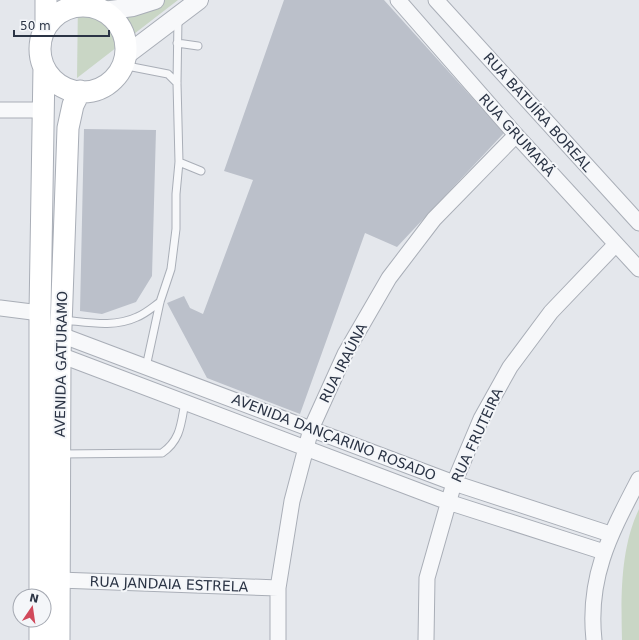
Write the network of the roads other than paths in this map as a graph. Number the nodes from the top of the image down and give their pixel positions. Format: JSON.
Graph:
{"nodes":[{"id":1,"x":46,"y":0,"type":"edge"},
{"id":2,"x":155,"y":0,"type":"edge"},
{"id":3,"x":199,"y":0,"type":"edge"},
{"id":4,"x":398,"y":0,"type":"edge"},
{"id":5,"x":436,"y":0,"type":"edge"},
{"id":6,"x":90,"y":6,"type":"edge"},
{"id":7,"x":178,"y":16,"type":"junction"},
{"id":8,"x":46,"y":26,"type":"junction"},
{"id":9,"x":177,"y":43,"type":"junction"},
{"id":10,"x":198,"y":46,"type":"dead end"},
{"id":11,"x":124,"y":61,"type":"junction"},
{"id":12,"x":44,"y":67,"type":"junction"},
{"id":13,"x":177,"y":83,"type":"junction"},
{"id":14,"x":80,"y":91,"type":"junction"},
{"id":15,"x":0,"y":110,"type":"edge"},
{"id":16,"x":43,"y":110,"type":"junction"},
{"id":17,"x":516,"y":135,"type":"junction"},
{"id":18,"x":179,"y":162,"type":"junction"},
{"id":19,"x":201,"y":171,"type":"dead end"},
{"id":20,"x":639,"y":223,"type":"edge"},
{"id":21,"x":616,"y":244,"type":"junction"},
{"id":22,"x":639,"y":269,"type":"edge"},
{"id":23,"x":160,"y":302,"type":"junction"},
{"id":24,"x":0,"y":308,"type":"edge"},
{"id":25,"x":40,"y":313,"type":"junction"},
{"id":26,"x":60,"y":337,"type":"junction"},
{"id":27,"x":146,"y":367,"type":"junction"},
{"id":28,"x":202,"y":388,"type":"junction"},
{"id":29,"x":190,"y":404,"type":"junction"},
{"id":30,"x":311,"y":429,"type":"junction"},
{"id":31,"x":305,"y":447,"type":"junction"},
{"id":32,"x":60,"y":454,"type":"junction"},
{"id":33,"x":639,"y":479,"type":"edge"},
{"id":34,"x":454,"y":482,"type":"junction"},
{"id":35,"x":448,"y":502,"type":"junction"},
{"id":36,"x":610,"y":534,"type":"junction"},
{"id":37,"x":604,"y":552,"type":"junction"},
{"id":38,"x":59,"y":580,"type":"junction"},
{"id":39,"x":40,"y":588,"type":"edge"},
{"id":40,"x":278,"y":588,"type":"junction"},
{"id":41,"x":40,"y":628,"type":"edge"},
{"id":42,"x":40,"y":640,"type":"edge"},
{"id":43,"x":59,"y":640,"type":"edge"},
{"id":44,"x":278,"y":640,"type":"edge"},
{"id":45,"x":426,"y":640,"type":"edge"},
{"id":46,"x":594,"y":640,"type":"edge"}],
"edges":[{"from":1,"to":8,"type":"main road"},
{"from":2,"to":6,"type":"street"},
{"from":3,"to":7,"type":"street"},
{"from":4,"to":17,"type":"street","name":"RUA GRUMARÃ"},
{"from":5,"to":20,"type":"street","name":"RUA BATUÍRA BOREAL"},
{"from":6,"to":8,"type":"main road"},
{"from":6,"to":11,"type":"main road"},
{"from":7,"to":9,"type":"lane"},
{"from":7,"to":11,"type":"street"},
{"from":8,"to":12,"type":"main road"},
{"from":9,"to":10,"type":"lane"},
{"from":9,"to":13,"type":"lane"},
{"from":11,"to":13,"type":"lane"},
{"from":11,"to":14,"type":"main road"},
{"from":12,"to":14,"type":"main road"},
{"from":12,"to":16,"type":"main road","name":"AVENIDA GATURAMO"},
{"from":13,"to":18,"type":"lane"},
{"from":14,"to":26,"type":"main road","name":"AVENIDA GATURAMO"},
{"from":15,"to":16,"type":"street"},
{"from":16,"to":25,"type":"main road","name":"AVENIDA GATURAMO"},
{"from":17,"to":21,"type":"street","name":"RUA GRUMARÃ"},
{"from":17,"to":30,"type":"street","name":"RUA IRAÚNA"},
{"from":18,"to":19,"type":"lane"},
{"from":18,"to":23,"type":"lane"},
{"from":21,"to":22,"type":"street","name":"RUA GRUMARÃ"},
{"from":21,"to":34,"type":"street","name":"RUA FRUTEIRA"},
{"from":23,"to":26,"type":"lane"},
{"from":23,"to":27,"type":"lane"},
{"from":24,"to":25,"type":"street"},
{"from":25,"to":39,"type":"main road","name":"AVENIDA GATURAMO"},
{"from":26,"to":27,"type":"street","name":"AVENIDA DANÇARINO ROSADO"},
{"from":26,"to":29,"type":"street","name":"AVENIDA DANÇARINO ROSADO"},
{"from":26,"to":32,"type":"main road","name":"AVENIDA GATURAMO"},
{"from":27,"to":28,"type":"street","name":"AVENIDA DANÇARINO ROSADO"},
{"from":28,"to":29,"type":"street"},
{"from":28,"to":30,"type":"street","name":"AVENIDA DANÇARINO ROSADO"},
{"from":29,"to":31,"type":"street","name":"AVENIDA DANÇARINO ROSADO"},
{"from":29,"to":32,"type":"lane"},
{"from":30,"to":31,"type":"street","name":"RUA IRAÚNA"},
{"from":30,"to":34,"type":"street","name":"AVENIDA DANÇARINO ROSADO"},
{"from":31,"to":35,"type":"street","name":"AVENIDA DANÇARINO ROSADO"},
{"from":31,"to":40,"type":"street","name":"RUA IRAÚNA"},
{"from":32,"to":38,"type":"main road","name":"AVENIDA GATURAMO"},
{"from":33,"to":36,"type":"street"},
{"from":34,"to":35,"type":"street","name":"RUA FRUTEIRA"},
{"from":34,"to":36,"type":"street","name":"AVENIDA DANÇARINO ROSADO"},
{"from":35,"to":37,"type":"street","name":"AVENIDA DANÇARINO ROSADO"},
{"from":35,"to":45,"type":"street","name":"RUA FRUTEIRA"},
{"from":36,"to":37,"type":"street"},
{"from":37,"to":46,"type":"street"},
{"from":38,"to":40,"type":"street","name":"RUA JANDAIA ESTRELA"},
{"from":38,"to":43,"type":"main road","name":"AVENIDA GATURAMO"},
{"from":40,"to":44,"type":"street","name":"RUA IRAÚNA"},
{"from":41,"to":42,"type":"main road"}]}
